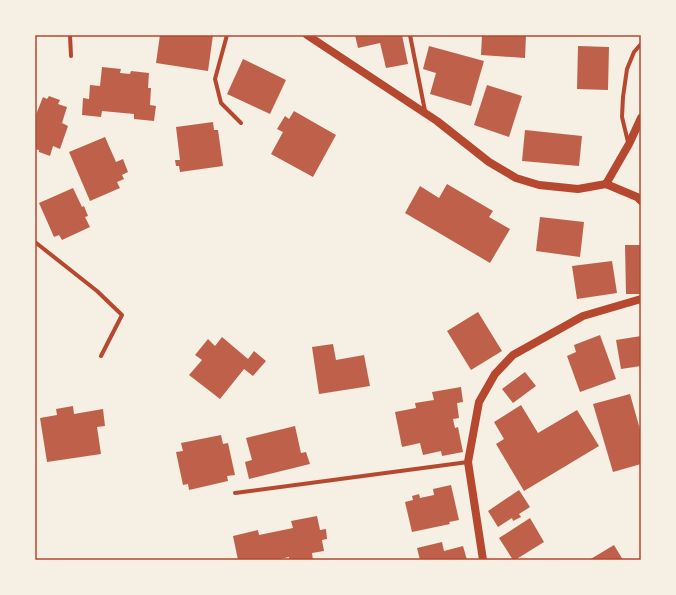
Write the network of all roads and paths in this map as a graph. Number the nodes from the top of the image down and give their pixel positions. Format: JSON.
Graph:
{"nodes":[{"id":1,"x":70,"y":35,"type":"edge"},
{"id":2,"x":227,"y":35,"type":"edge"},
{"id":3,"x":307,"y":35,"type":"edge"},
{"id":4,"x":410,"y":35,"type":"edge"},
{"id":5,"x":641,"y":44,"type":"edge"},
{"id":6,"x":71,"y":56,"type":"dead end"},
{"id":7,"x":425,"y":114,"type":"junction"},
{"id":8,"x":641,"y":118,"type":"edge"},
{"id":9,"x":241,"y":124,"type":"dead end"},
{"id":10,"x":629,"y":144,"type":"junction"},
{"id":11,"x":606,"y":184,"type":"junction"},
{"id":12,"x":641,"y":201,"type":"edge"},
{"id":13,"x":35,"y":242,"type":"edge"},
{"id":14,"x":641,"y":298,"type":"edge"},
{"id":15,"x":101,"y":356,"type":"dead end"},
{"id":16,"x":468,"y":462,"type":"junction"},
{"id":17,"x":235,"y":493,"type":"dead end"},
{"id":18,"x":483,"y":560,"type":"edge"}],
"edges":[{"from":1,"to":6,"type":"street"},
{"from":2,"to":9,"type":"street"},
{"from":3,"to":7,"type":"main road"},
{"from":4,"to":7,"type":"street"},
{"from":5,"to":10,"type":"street"},
{"from":7,"to":11,"type":"main road"},
{"from":8,"to":10,"type":"main road"},
{"from":10,"to":11,"type":"main road"},
{"from":11,"to":12,"type":"main road"},
{"from":13,"to":15,"type":"street"},
{"from":14,"to":16,"type":"main road"},
{"from":16,"to":17,"type":"street"},
{"from":16,"to":18,"type":"main road"}]}
